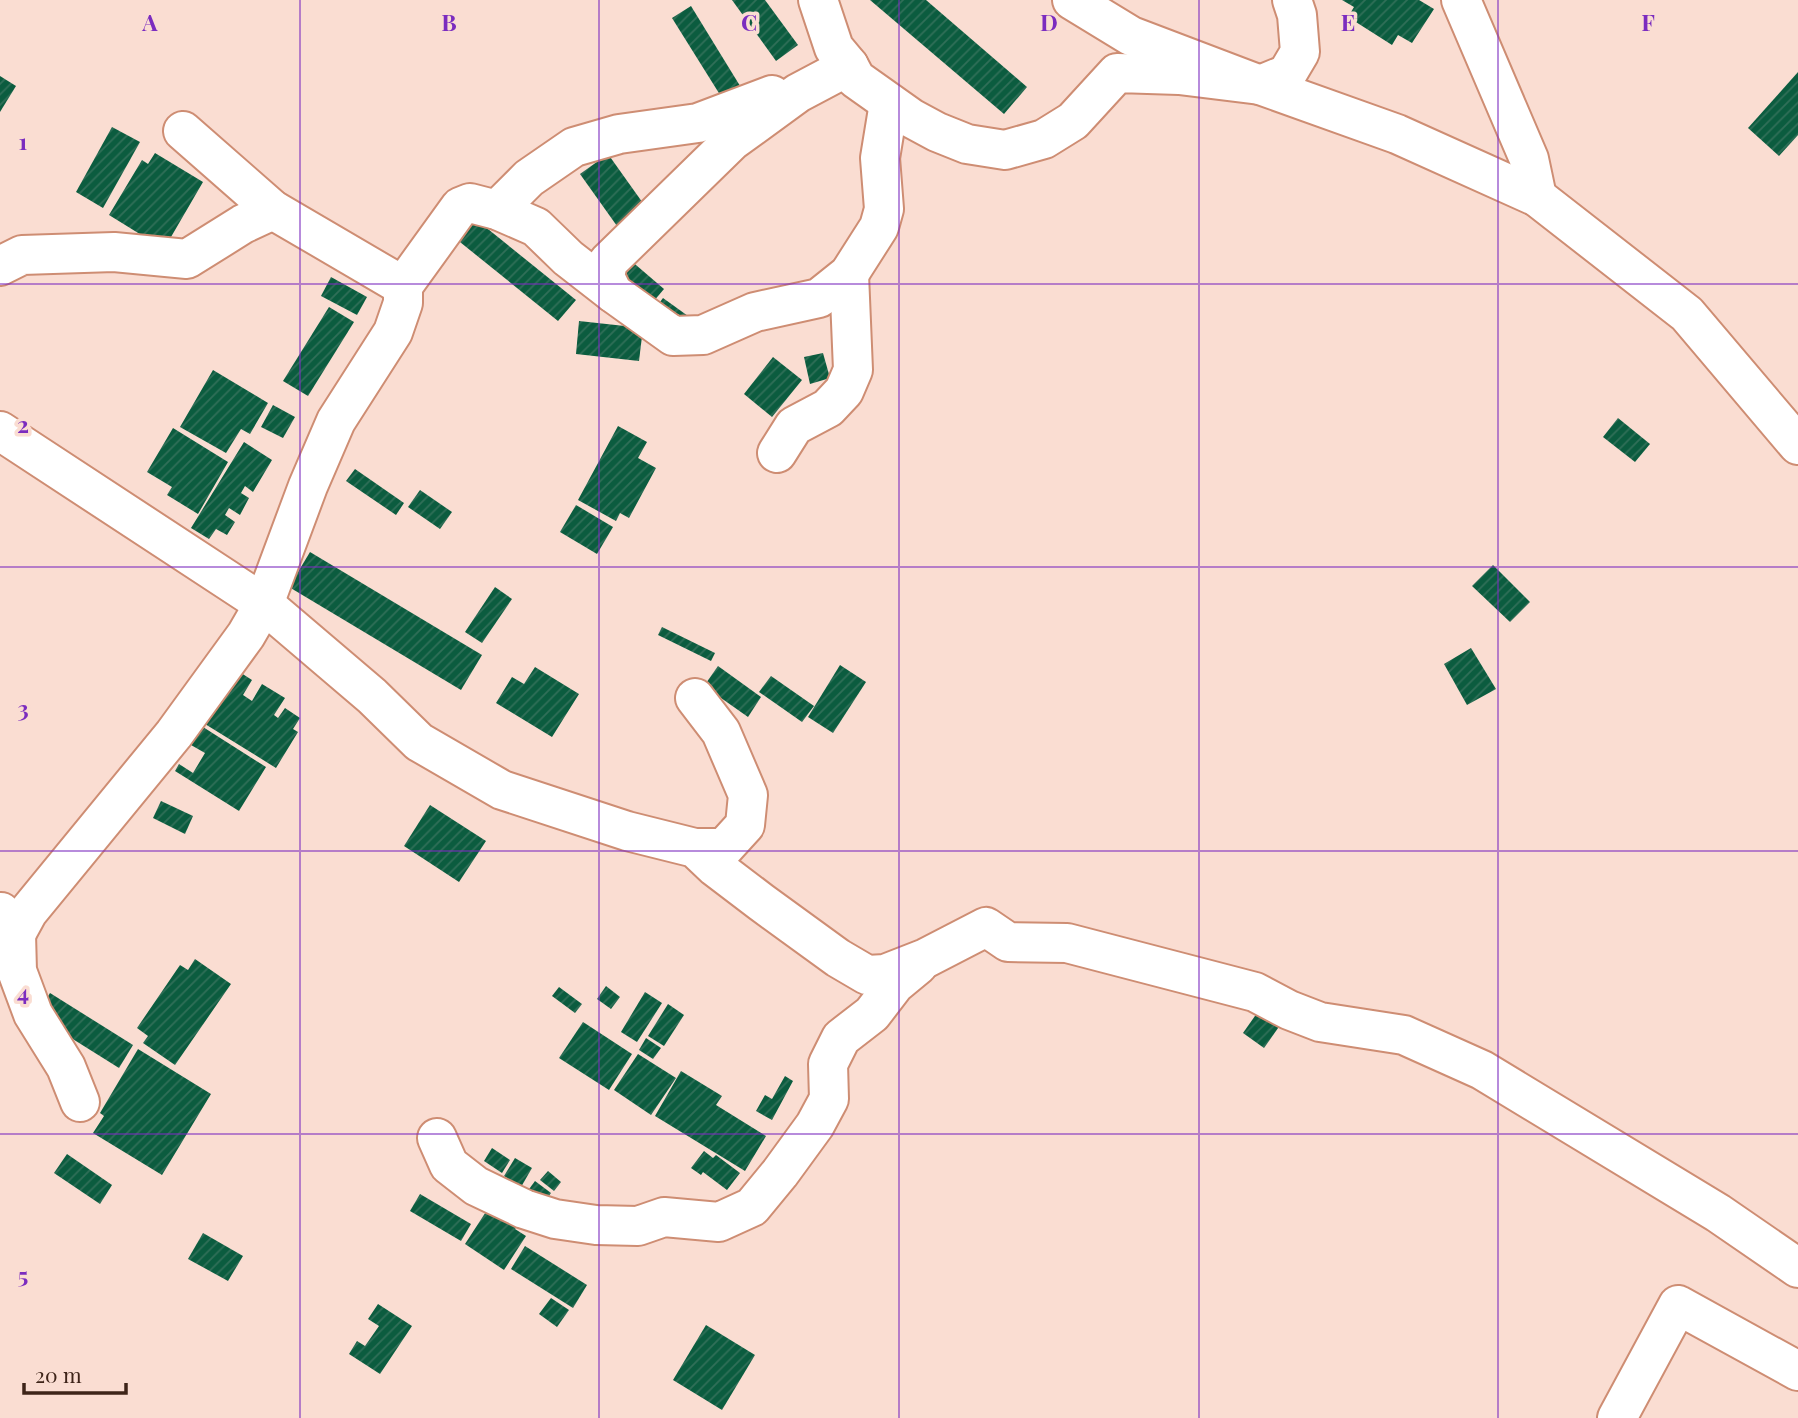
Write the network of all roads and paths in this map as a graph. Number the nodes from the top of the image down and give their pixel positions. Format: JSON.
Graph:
{"nodes":[{"id":1,"x":818,"y":0,"type":"edge"},
{"id":2,"x":1072,"y":0,"type":"edge"},
{"id":3,"x":1292,"y":0,"type":"edge"},
{"id":4,"x":1461,"y":0,"type":"edge"},
{"id":5,"x":849,"y":66,"type":"junction"},
{"id":6,"x":1260,"y":85,"type":"junction"},
{"id":7,"x":889,"y":103,"type":"junction"},
{"id":8,"x":183,"y":131,"type":"dead end"},
{"id":9,"x":1537,"y":197,"type":"junction"},
{"id":10,"x":497,"y":209,"type":"junction"},
{"id":11,"x":273,"y":210,"type":"junction"},
{"id":12,"x":0,"y":266,"type":"edge"},
{"id":13,"x":849,"y":274,"type":"junction"},
{"id":14,"x":403,"y":286,"type":"junction"},
{"id":15,"x":613,"y":293,"type":"junction"},
{"id":16,"x":0,"y":431,"type":"edge"},
{"id":17,"x":1798,"y":445,"type":"edge"},
{"id":18,"x":778,"y":453,"type":"dead end"},
{"id":19,"x":264,"y":604,"type":"junction"},
{"id":20,"x":695,"y":698,"type":"dead end"},
{"id":21,"x":695,"y":848,"type":"junction"},
{"id":22,"x":8,"y":922,"type":"edge"},
{"id":23,"x":926,"y":958,"type":"junction"},
{"id":24,"x":80,"y":1102,"type":"dead end"},
{"id":25,"x":437,"y":1138,"type":"dead end"},
{"id":26,"x":1798,"y":1268,"type":"edge"},
{"id":27,"x":1798,"y":1371,"type":"edge"},
{"id":28,"x":1617,"y":1418,"type":"edge"}],
"edges":[{"from":1,"to":5,"type":"street"},
{"from":2,"to":6,"type":"street"},
{"from":3,"to":6,"type":"street"},
{"from":4,"to":9,"type":"street"},
{"from":5,"to":7,"type":"street"},
{"from":5,"to":10,"type":"street"},
{"from":5,"to":15,"type":"street"},
{"from":6,"to":7,"type":"street"},
{"from":6,"to":9,"type":"street"},
{"from":7,"to":13,"type":"street"},
{"from":8,"to":11,"type":"street"},
{"from":9,"to":17,"type":"street"},
{"from":10,"to":14,"type":"street"},
{"from":10,"to":15,"type":"street"},
{"from":11,"to":12,"type":"street"},
{"from":11,"to":14,"type":"street"},
{"from":13,"to":15,"type":"street"},
{"from":13,"to":18,"type":"street"},
{"from":14,"to":19,"type":"street"},
{"from":16,"to":19,"type":"street"},
{"from":19,"to":21,"type":"street"},
{"from":19,"to":22,"type":"street"},
{"from":20,"to":21,"type":"street"},
{"from":21,"to":23,"type":"street"},
{"from":22,"to":24,"type":"street"},
{"from":23,"to":25,"type":"street"},
{"from":23,"to":26,"type":"street"},
{"from":27,"to":28,"type":"street"}]}
